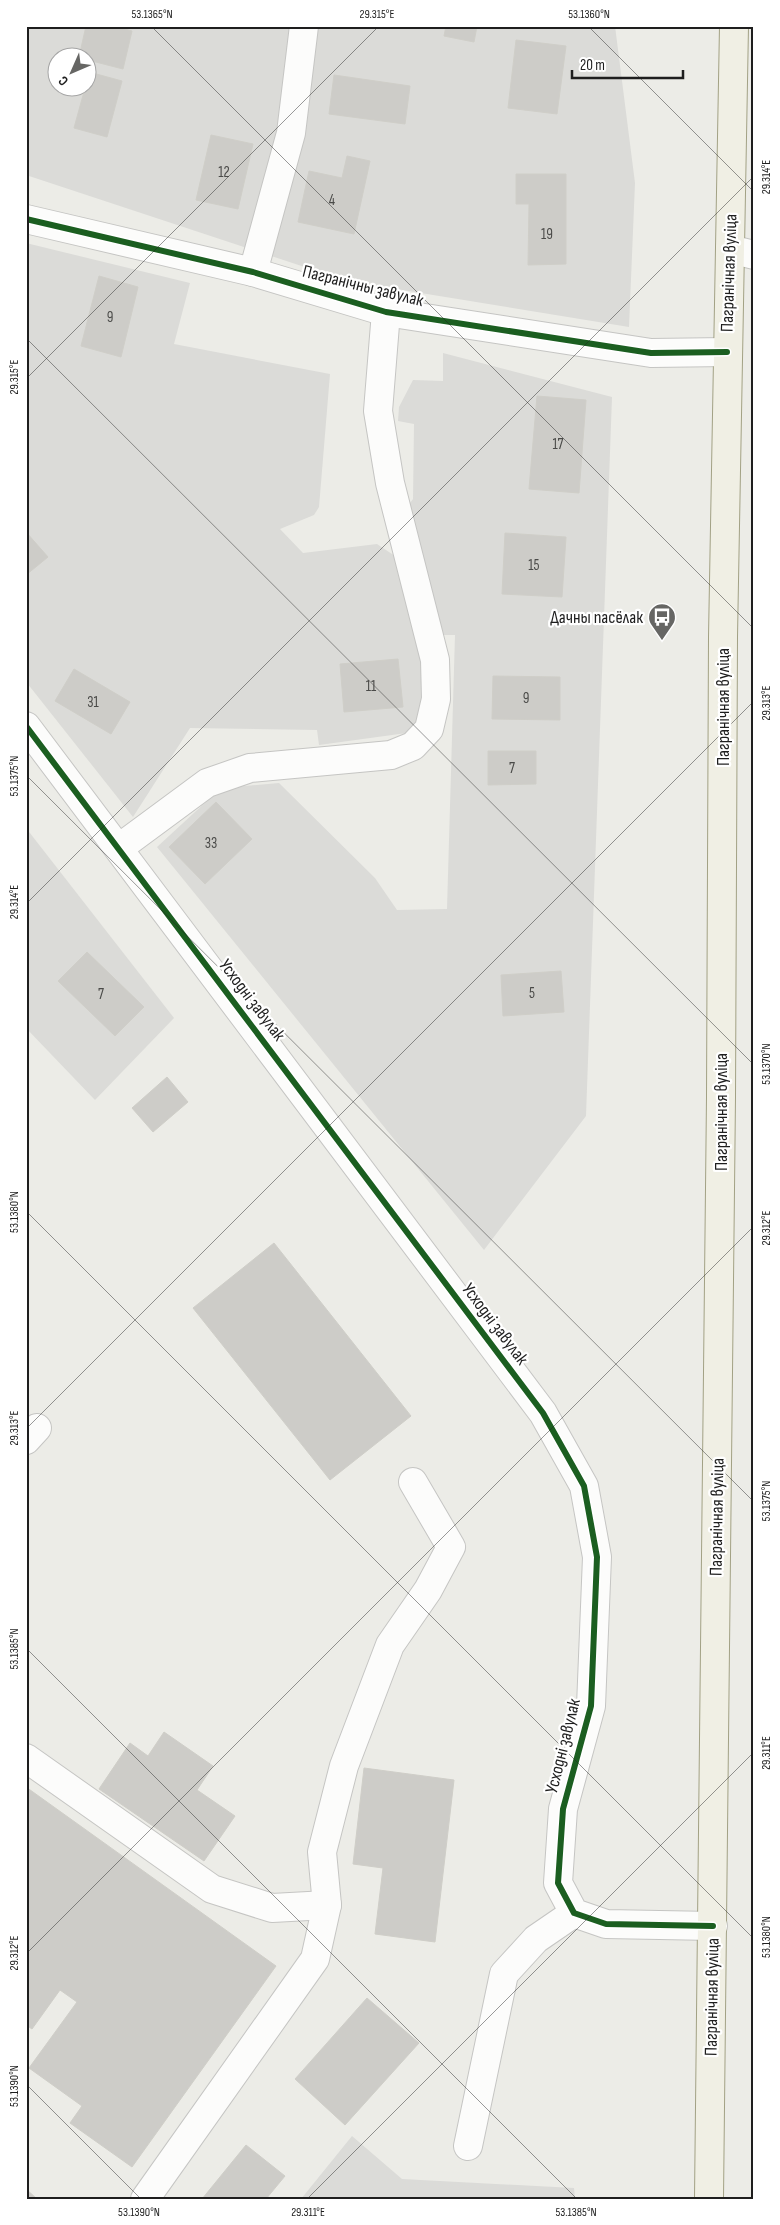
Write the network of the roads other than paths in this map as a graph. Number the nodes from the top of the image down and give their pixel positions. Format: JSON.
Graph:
{"nodes":[{"id":1,"x":304,"y":26,"type":"edge"},
{"id":2,"x":734,"y":26,"type":"edge"},
{"id":3,"x":26,"y":219,"type":"edge"},
{"id":4,"x":742,"y":252,"type":"edge"},
{"id":5,"x":253,"y":272,"type":"junction"},
{"id":6,"x":386,"y":312,"type":"junction"},
{"id":7,"x":727,"y":352,"type":"junction"},
{"id":8,"x":26,"y":726,"type":"edge"},
{"id":9,"x":119,"y":848,"type":"junction"},
{"id":10,"x":413,"y":1482,"type":"dead end"},
{"id":11,"x":26,"y":1758,"type":"edge"},
{"id":12,"x":327,"y":1905,"type":"junction"},
{"id":13,"x":574,"y":1913,"type":"junction"},
{"id":14,"x":713,"y":1926,"type":"junction"},
{"id":15,"x":468,"y":2146,"type":"dead end"},
{"id":16,"x":145,"y":2199,"type":"edge"},
{"id":17,"x":709,"y":2199,"type":"edge"}],
"edges":[{"from":1,"to":5,"type":"street"},
{"from":2,"to":4,"type":"main road","name":"Пагранічная вуліца"},
{"from":3,"to":5,"type":"street","name":"Пагранічны завулак"},
{"from":4,"to":7,"type":"main road","name":"Пагранічная вуліца"},
{"from":5,"to":6,"type":"street","name":"Пагранічны завулак"},
{"from":6,"to":7,"type":"street","name":"Пагранічны завулак"},
{"from":6,"to":9,"type":"street"},
{"from":7,"to":14,"type":"main road","name":"Пагранічная вуліца"},
{"from":8,"to":9,"type":"street","name":"Усходні завулак"},
{"from":9,"to":13,"type":"street","name":"Усходні завулак"},
{"from":10,"to":12,"type":"street"},
{"from":11,"to":12,"type":"street"},
{"from":12,"to":16,"type":"street"},
{"from":13,"to":14,"type":"street"},
{"from":13,"to":15,"type":"street"},
{"from":14,"to":17,"type":"main road","name":"Пагранічная вуліца"}]}
